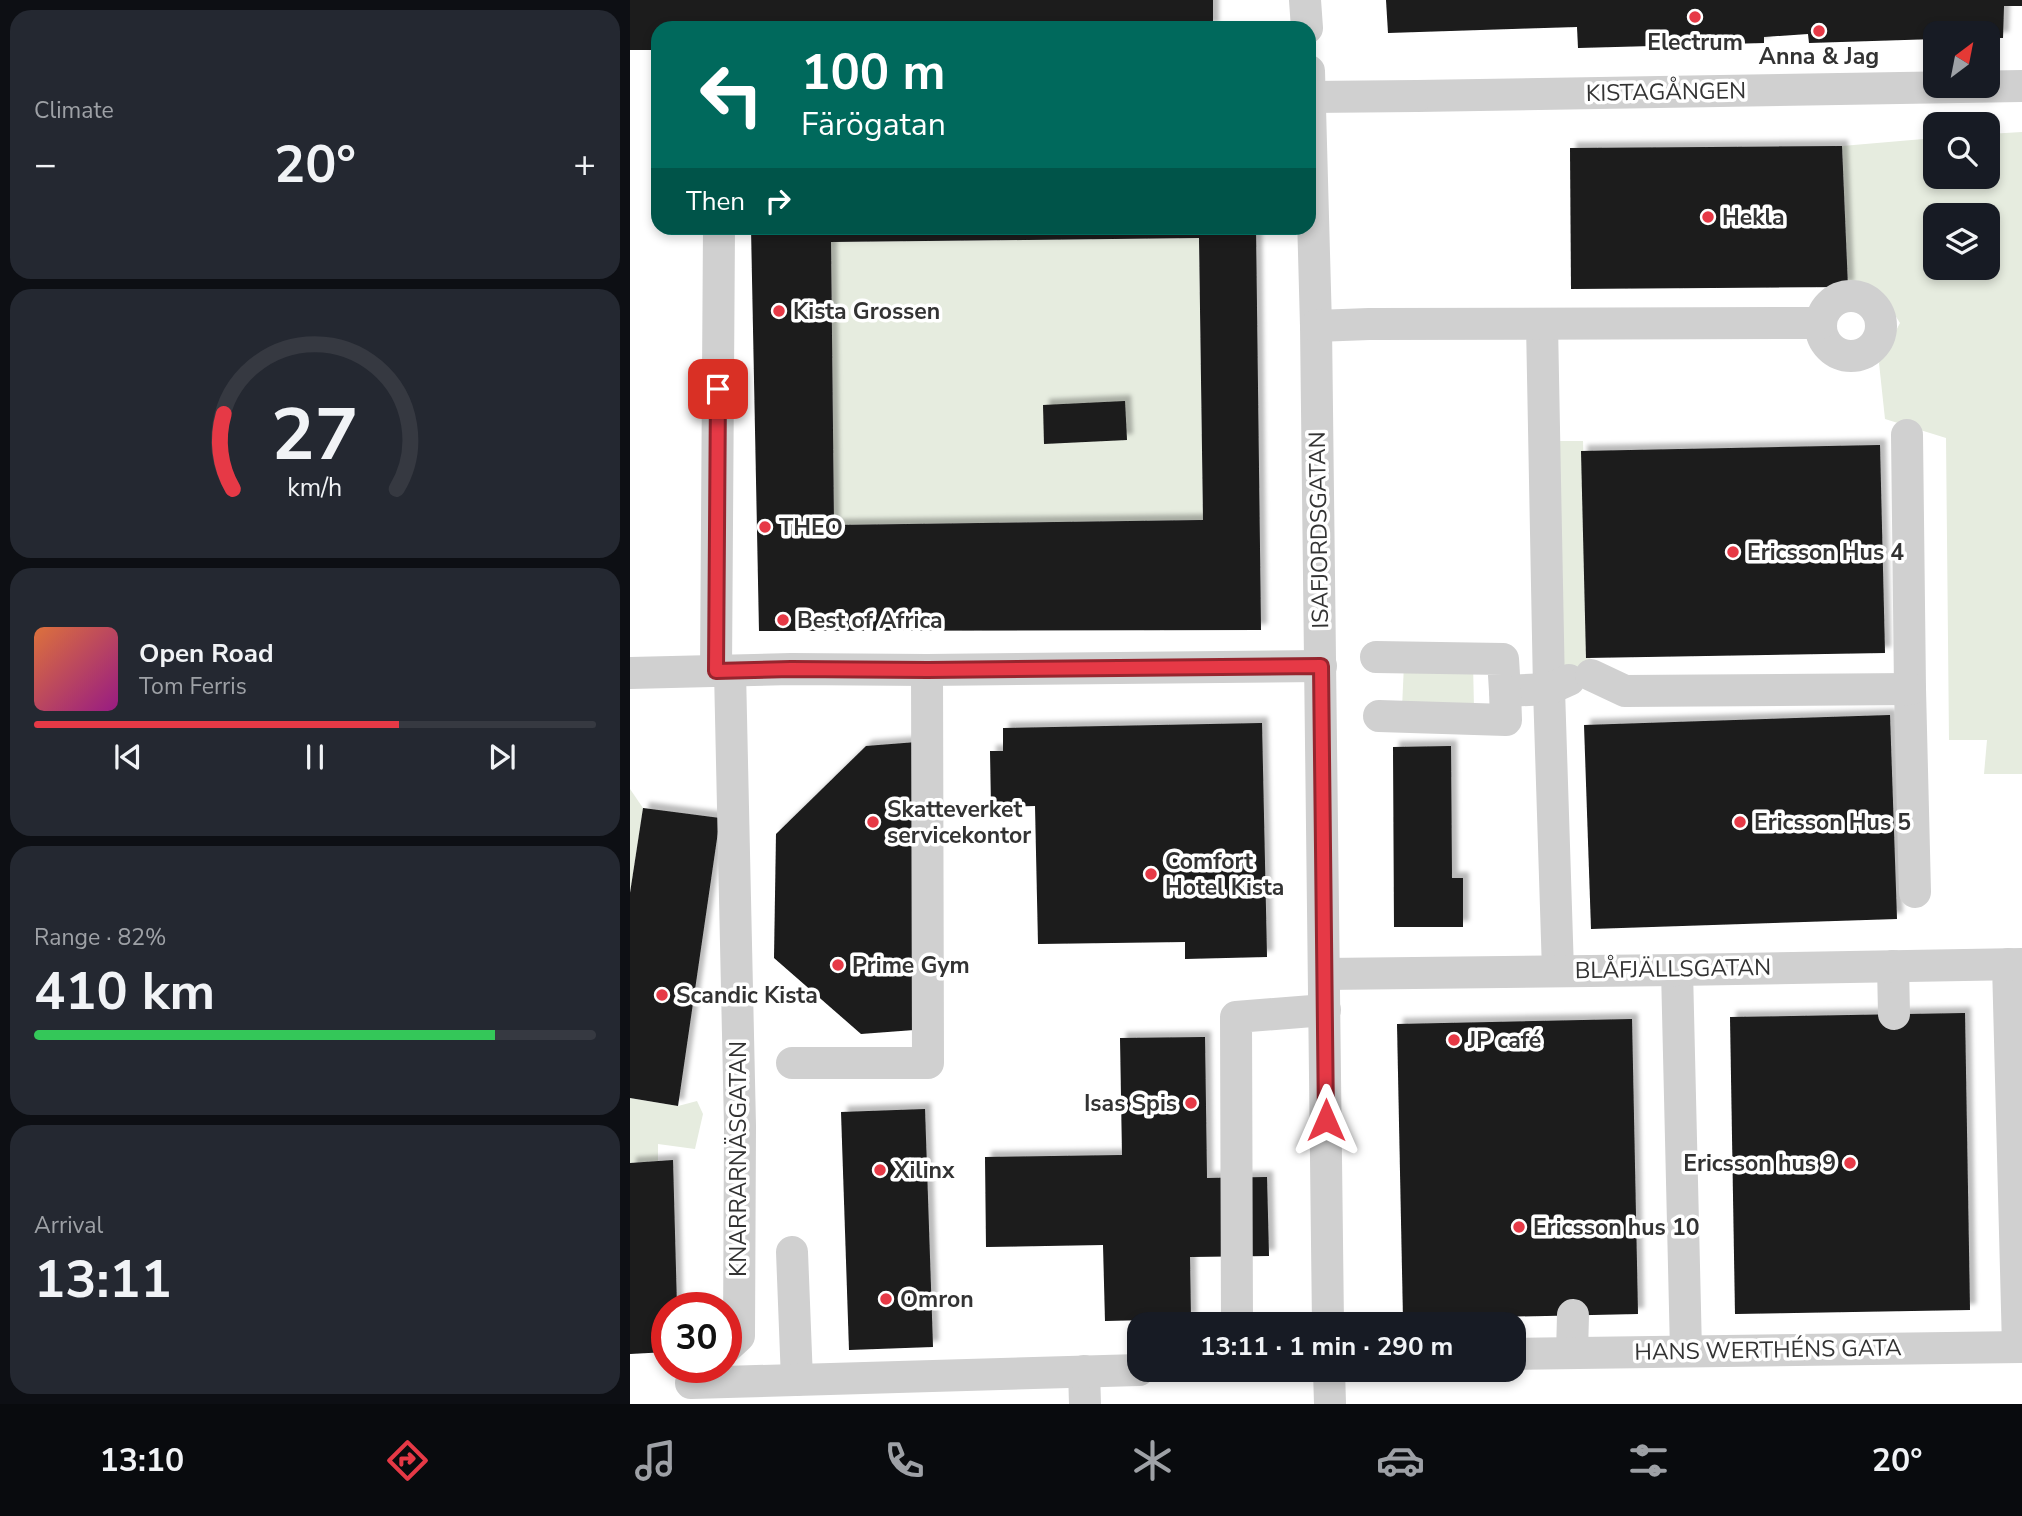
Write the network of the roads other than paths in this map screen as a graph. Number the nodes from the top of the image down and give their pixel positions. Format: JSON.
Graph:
{"nodes":[{"id":1,"x":1305,"y":0,"type":"edge"},
{"id":2,"x":1306,"y":21,"type":"edge"},
{"id":3,"x":2022,"y":86,"type":"edge"},
{"id":4,"x":1316,"y":97,"type":"edge"},
{"id":5,"x":719,"y":235,"type":"edge"},
{"id":6,"x":1314,"y":235,"type":"edge"},
{"id":7,"x":1821,"y":323,"type":"dead end"},
{"id":8,"x":1542,"y":324,"type":"junction"},
{"id":9,"x":1316,"y":326,"type":"junction"},
{"id":10,"x":1907,"y":435,"type":"dead end"},
{"id":11,"x":1376,"y":657,"type":"dead end"},
{"id":12,"x":1321,"y":666,"type":"junction"},
{"id":13,"x":928,"y":670,"type":"junction"},
{"id":14,"x":723,"y":671,"type":"junction"},
{"id":15,"x":630,"y":673,"type":"edge"},
{"id":16,"x":1549,"y":689,"type":"junction"},
{"id":17,"x":1910,"y":689,"type":"junction"},
{"id":18,"x":1505,"y":691,"type":"junction"},
{"id":19,"x":1379,"y":716,"type":"dead end"},
{"id":20,"x":1915,"y":892,"type":"dead end"},
{"id":21,"x":2015,"y":964,"type":"edge"},
{"id":22,"x":1893,"y":966,"type":"junction"},
{"id":23,"x":1677,"y":970,"type":"junction"},
{"id":24,"x":1558,"y":971,"type":"junction"},
{"id":25,"x":1325,"y":974,"type":"junction"},
{"id":26,"x":1325,"y":1010,"type":"junction"},
{"id":27,"x":1894,"y":1014,"type":"dead end"},
{"id":28,"x":792,"y":1063,"type":"dead end"},
{"id":29,"x":792,"y":1252,"type":"dead end"},
{"id":30,"x":739,"y":1292,"type":"edge"},
{"id":31,"x":1237,"y":1312,"type":"edge"},
{"id":32,"x":1328,"y":1312,"type":"edge"},
{"id":33,"x":1573,"y":1315,"type":"dead end"},
{"id":34,"x":2020,"y":1347,"type":"edge"},
{"id":35,"x":1685,"y":1351,"type":"junction"},
{"id":36,"x":1572,"y":1353,"type":"junction"},
{"id":37,"x":1526,"y":1354,"type":"edge"},
{"id":38,"x":1127,"y":1370,"type":"edge"},
{"id":39,"x":1084,"y":1371,"type":"junction"},
{"id":40,"x":797,"y":1380,"type":"junction"},
{"id":41,"x":1329,"y":1382,"type":"edge"},
{"id":42,"x":691,"y":1385,"type":"edge"},
{"id":43,"x":1085,"y":1404,"type":"edge"},
{"id":44,"x":1330,"y":1404,"type":"edge"}],
"edges":[{"from":1,"to":2,"type":"street"},
{"from":3,"to":4,"type":"street","name":"KISTAGÅNGEN","bridge":true},
{"from":5,"to":14,"type":"street","name":"KNARRARNÄSGATAN"},
{"from":6,"to":9,"type":"street","name":"ISAFJORDSGATAN"},
{"from":7,"to":8,"type":"street"},
{"from":8,"to":9,"type":"street"},
{"from":8,"to":16,"type":"street"},
{"from":9,"to":12,"type":"street","name":"ISAFJORDSGATAN"},
{"from":10,"to":17,"type":"street"},
{"from":11,"to":18,"type":"street"},
{"from":12,"to":13,"type":"street"},
{"from":12,"to":25,"type":"street","name":"ISAFJORDSGATAN"},
{"from":13,"to":14,"type":"street"},
{"from":13,"to":28,"type":"street"},
{"from":14,"to":15,"type":"street"},
{"from":14,"to":30,"type":"street","name":"KNARRARNÄSGATAN"},
{"from":16,"to":17,"type":"street"},
{"from":16,"to":18,"type":"street"},
{"from":16,"to":24,"type":"street"},
{"from":17,"to":20,"type":"street"},
{"from":18,"to":19,"type":"street"},
{"from":21,"to":22,"type":"street","name":"BLÅFJÄLLSGATAN"},
{"from":21,"to":34,"type":"street"},
{"from":22,"to":23,"type":"street","name":"BLÅFJÄLLSGATAN"},
{"from":22,"to":27,"type":"street"},
{"from":23,"to":24,"type":"street","name":"BLÅFJÄLLSGATAN"},
{"from":23,"to":35,"type":"street"},
{"from":24,"to":25,"type":"street","name":"BLÅFJÄLLSGATAN"},
{"from":25,"to":26,"type":"street","name":"ISAFJORDSGATAN"},
{"from":26,"to":31,"type":"street"},
{"from":26,"to":32,"type":"street","name":"ISAFJORDSGATAN"},
{"from":29,"to":40,"type":"street"},
{"from":33,"to":36,"type":"street"},
{"from":34,"to":35,"type":"street","name":"HANS WERTHÉNS GATA"},
{"from":35,"to":36,"type":"street","name":"HANS WERTHÉNS GATA"},
{"from":36,"to":37,"type":"street","name":"HANS WERTHÉNS GATA"},
{"from":38,"to":39,"type":"street"},
{"from":39,"to":40,"type":"street"},
{"from":39,"to":43,"type":"street"},
{"from":40,"to":42,"type":"street"},
{"from":41,"to":44,"type":"street"}]}
